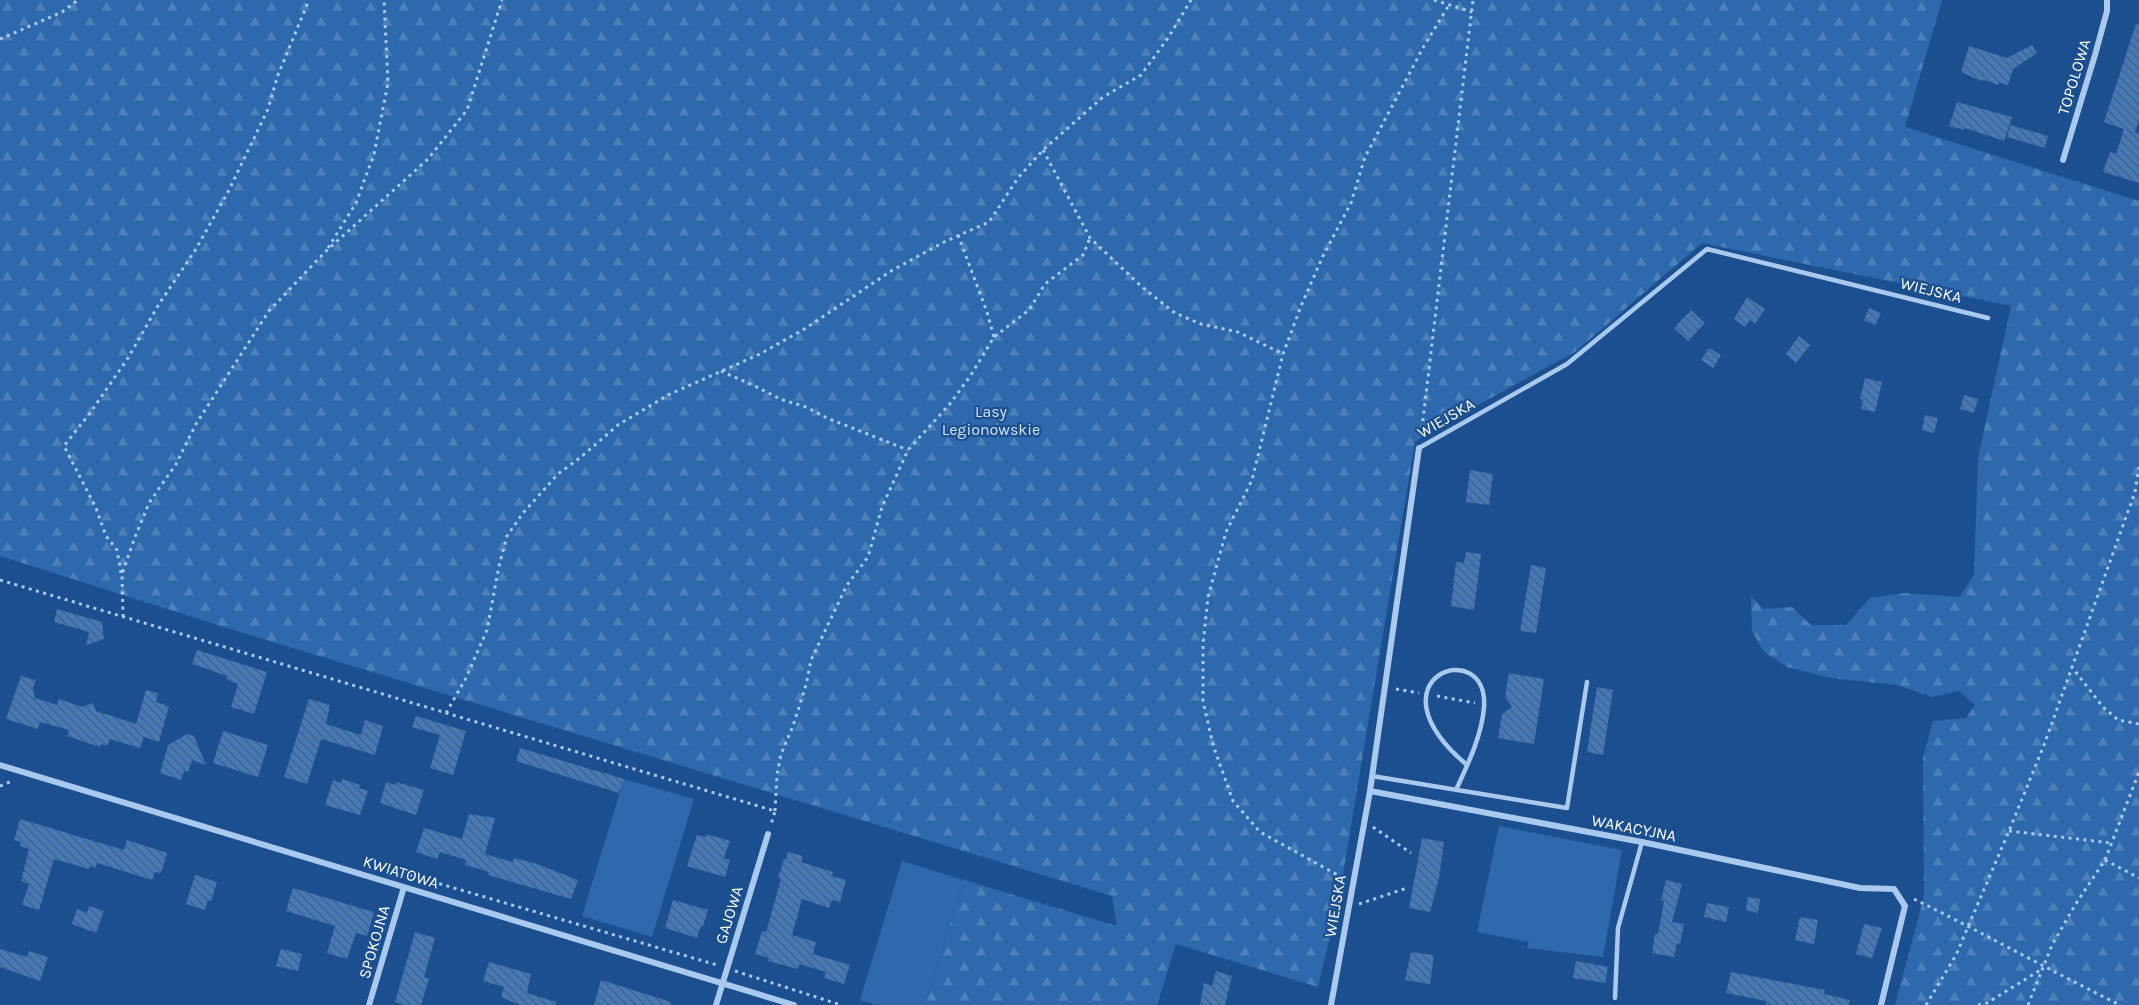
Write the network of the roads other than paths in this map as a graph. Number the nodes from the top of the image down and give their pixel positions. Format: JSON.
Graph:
{"nodes":[{"id":1,"x":2107,"y":0,"type":"edge"},
{"id":2,"x":2063,"y":160,"type":"dead end"},
{"id":3,"x":1988,"y":318,"type":"dead end"},
{"id":4,"x":1419,"y":448,"type":"joint"},
{"id":5,"x":1587,"y":682,"type":"dead end"},
{"id":6,"x":0,"y":765,"type":"edge"},
{"id":7,"x":1467,"y":765,"type":"junction"},
{"id":8,"x":1372,"y":776,"type":"junction"},
{"id":9,"x":1456,"y":790,"type":"junction"},
{"id":10,"x":1370,"y":791,"type":"junction"},
{"id":11,"x":768,"y":834,"type":"road end"},
{"id":12,"x":1642,"y":842,"type":"junction"},
{"id":13,"x":404,"y":887,"type":"junction"},
{"id":14,"x":723,"y":983,"type":"junction"},
{"id":15,"x":1615,"y":998,"type":"dead end"},
{"id":16,"x":369,"y":1005,"type":"edge"},
{"id":17,"x":716,"y":1005,"type":"edge"},
{"id":18,"x":794,"y":1005,"type":"edge"},
{"id":19,"x":1331,"y":1005,"type":"edge"},
{"id":20,"x":1881,"y":1005,"type":"edge"}],
"edges":[{"from":1,"to":2,"type":"street","name":"TOPOLOWA"},
{"from":3,"to":4,"type":"lane","name":"WIEJSKA"},
{"from":4,"to":8,"type":"street","name":"WIEJSKA"},
{"from":5,"to":9,"type":"lane"},
{"from":6,"to":13,"type":"street","name":"KWIATOWA"},
{"from":7,"to":7,"type":"lane"},
{"from":7,"to":9,"type":"lane"},
{"from":8,"to":9,"type":"lane"},
{"from":8,"to":10,"type":"street","name":"WIEJSKA"},
{"from":10,"to":12,"type":"street","name":"WAKACYJNA"},
{"from":10,"to":19,"type":"street","name":"WIEJSKA"},
{"from":11,"to":14,"type":"street","name":"GAJOWA"},
{"from":12,"to":15,"type":"lane"},
{"from":12,"to":20,"type":"street","name":"WAKACYJNA"},
{"from":13,"to":14,"type":"street","name":"KWIATOWA"},
{"from":13,"to":16,"type":"street","name":"SPOKOJNA"},
{"from":14,"to":17,"type":"street","name":"GAJOWA"},
{"from":14,"to":18,"type":"street","name":"KWIATOWA"}]}
